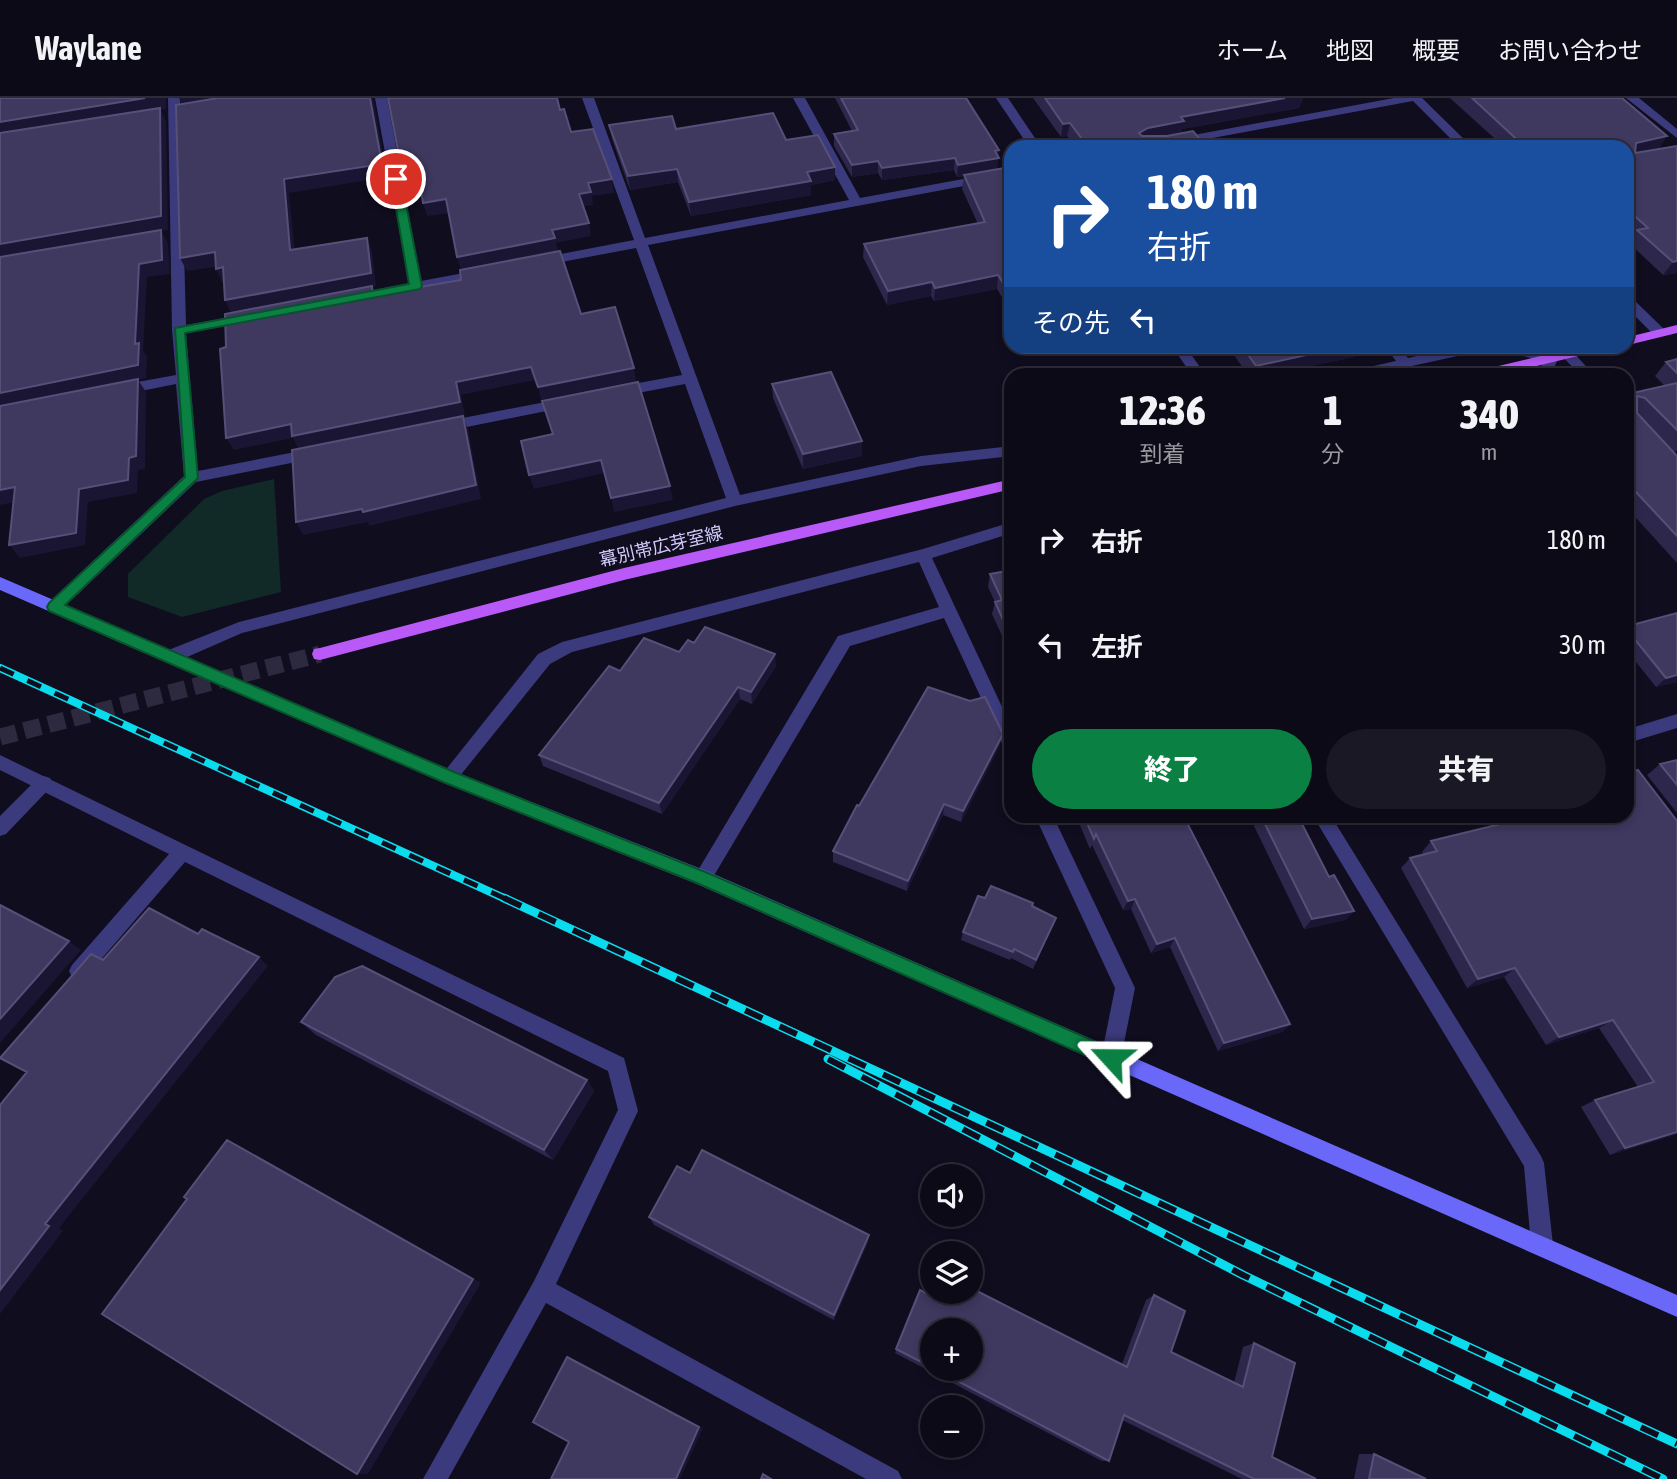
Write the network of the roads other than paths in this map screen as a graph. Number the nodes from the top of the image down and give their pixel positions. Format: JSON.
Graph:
{"nodes":[{"id":1,"x":174,"y":98,"type":"edge"},
{"id":2,"x":381,"y":98,"type":"edge"},
{"id":3,"x":588,"y":98,"type":"edge"},
{"id":4,"x":799,"y":98,"type":"edge"},
{"id":5,"x":1002,"y":98,"type":"edge"},
{"id":6,"x":1414,"y":98,"type":"edge"},
{"id":7,"x":1632,"y":98,"type":"edge"},
{"id":8,"x":1209,"y":134,"type":"junction"},
{"id":9,"x":1677,"y":135,"type":"edge"},
{"id":10,"x":1030,"y":140,"type":"edge"},
{"id":11,"x":1179,"y":140,"type":"edge"},
{"id":12,"x":1214,"y":140,"type":"edge"},
{"id":13,"x":1459,"y":140,"type":"edge"},
{"id":14,"x":1004,"y":174,"type":"edge"},
{"id":15,"x":856,"y":202,"type":"junction"},
{"id":16,"x":640,"y":242,"type":"junction"},
{"id":17,"x":522,"y":266,"type":"edge"},
{"id":18,"x":495,"y":271,"type":"edge"},
{"id":19,"x":416,"y":286,"type":"junction"},
{"id":20,"x":337,"y":301,"type":"edge"},
{"id":21,"x":1634,"y":308,"type":"edge"},
{"id":22,"x":258,"y":316,"type":"edge"},
{"id":23,"x":1677,"y":329,"type":"edge"},
{"id":24,"x":179,"y":330,"type":"junction"},
{"id":25,"x":1660,"y":333,"type":"junction"},
{"id":26,"x":1634,"y":340,"type":"edge"},
{"id":27,"x":1398,"y":354,"type":"edge"},
{"id":28,"x":1447,"y":354,"type":"edge"},
{"id":29,"x":1531,"y":354,"type":"edge"},
{"id":30,"x":1572,"y":354,"type":"edge"},
{"id":31,"x":1568,"y":355,"type":"junction"},
{"id":32,"x":1551,"y":359,"type":"junction"},
{"id":33,"x":1405,"y":363,"type":"junction"},
{"id":34,"x":1383,"y":368,"type":"edge"},
{"id":35,"x":1512,"y":368,"type":"edge"},
{"id":36,"x":1547,"y":368,"type":"edge"},
{"id":37,"x":1580,"y":368,"type":"edge"},
{"id":38,"x":183,"y":378,"type":"junction"},
{"id":39,"x":690,"y":378,"type":"junction"},
{"id":40,"x":105,"y":393,"type":"edge"},
{"id":41,"x":609,"y":394,"type":"edge"},
{"id":42,"x":582,"y":399,"type":"edge"},
{"id":43,"x":434,"y":429,"type":"edge"},
{"id":44,"x":326,"y":451,"type":"edge"},
{"id":45,"x":1004,"y":452,"type":"edge"},
{"id":46,"x":191,"y":478,"type":"junction"},
{"id":47,"x":1004,"y":486,"type":"edge"},
{"id":48,"x":735,"y":501,"type":"junction"},
{"id":49,"x":1004,"y":530,"type":"edge"},
{"id":50,"x":923,"y":555,"type":"junction"},
{"id":51,"x":0,"y":583,"type":"edge"},
{"id":52,"x":54,"y":607,"type":"junction"},
{"id":53,"x":948,"y":611,"type":"junction"},
{"id":54,"x":320,"y":654,"type":"tunnel mouth"},
{"id":55,"x":172,"y":656,"type":"junction"},
{"id":56,"x":1677,"y":721,"type":"edge"},
{"id":57,"x":1004,"y":730,"type":"edge"},
{"id":58,"x":1634,"y":734,"type":"edge"},
{"id":59,"x":0,"y":762,"type":"edge"},
{"id":60,"x":449,"y":777,"type":"junction"},
{"id":61,"x":44,"y":783,"type":"junction"},
{"id":62,"x":1047,"y":823,"type":"edge"},
{"id":63,"x":1326,"y":823,"type":"edge"},
{"id":64,"x":0,"y":828,"type":"edge"},
{"id":65,"x":183,"y":852,"type":"junction"},
{"id":66,"x":702,"y":878,"type":"junction"},
{"id":67,"x":64,"y":988,"type":"edge"},
{"id":68,"x":1111,"y":1058,"type":"junction"},
{"id":69,"x":1542,"y":1245,"type":"junction"},
{"id":70,"x":542,"y":1289,"type":"junction"},
{"id":71,"x":1677,"y":1306,"type":"edge"},
{"id":72,"x":435,"y":1479,"type":"edge"},
{"id":73,"x":890,"y":1479,"type":"edge"}],
"edges":[{"from":1,"to":24,"type":"street"},
{"from":2,"to":19,"type":"street"},
{"from":3,"to":16,"type":"street"},
{"from":4,"to":15,"type":"street"},
{"from":5,"to":10,"type":"street"},
{"from":6,"to":8,"type":"street"},
{"from":6,"to":13,"type":"street"},
{"from":7,"to":9,"type":"street"},
{"from":8,"to":11,"type":"street"},
{"from":8,"to":12,"type":"street"},
{"from":14,"to":15,"type":"street"},
{"from":15,"to":16,"type":"street"},
{"from":16,"to":17,"type":"street"},
{"from":16,"to":39,"type":"street"},
{"from":18,"to":19,"type":"street"},
{"from":19,"to":20,"type":"street"},
{"from":21,"to":25,"type":"street"},
{"from":22,"to":24,"type":"street"},
{"from":23,"to":25,"type":"main road"},
{"from":24,"to":38,"type":"street"},
{"from":25,"to":26,"type":"main road"},
{"from":27,"to":33,"type":"street"},
{"from":28,"to":33,"type":"street"},
{"from":29,"to":32,"type":"street"},
{"from":30,"to":31,"type":"main road"},
{"from":31,"to":32,"type":"main road"},
{"from":31,"to":37,"type":"street"},
{"from":32,"to":35,"type":"main road"},
{"from":32,"to":36,"type":"street"},
{"from":33,"to":34,"type":"street"},
{"from":38,"to":40,"type":"street"},
{"from":38,"to":46,"type":"street"},
{"from":39,"to":41,"type":"street"},
{"from":39,"to":48,"type":"street"},
{"from":42,"to":43,"type":"street"},
{"from":44,"to":46,"type":"street"},
{"from":45,"to":48,"type":"street"},
{"from":46,"to":52,"type":"street"},
{"from":47,"to":54,"type":"main road","name":"幕別帯広芽室線"},
{"from":48,"to":55,"type":"street"},
{"from":49,"to":50,"type":"street"},
{"from":50,"to":53,"type":"street"},
{"from":50,"to":60,"type":"street"},
{"from":51,"to":52,"type":"street"},
{"from":52,"to":55,"type":"street"},
{"from":53,"to":57,"type":"street"},
{"from":53,"to":66,"type":"street"},
{"from":55,"to":60,"type":"street"},
{"from":56,"to":58,"type":"street"},
{"from":59,"to":61,"type":"street"},
{"from":60,"to":66,"type":"street"},
{"from":61,"to":64,"type":"street"},
{"from":61,"to":65,"type":"street"},
{"from":62,"to":68,"type":"street"},
{"from":63,"to":69,"type":"street"},
{"from":65,"to":67,"type":"street"},
{"from":65,"to":70,"type":"street"},
{"from":66,"to":68,"type":"street"},
{"from":68,"to":69,"type":"street"},
{"from":69,"to":71,"type":"street"},
{"from":70,"to":72,"type":"street"},
{"from":70,"to":73,"type":"street"}]}
